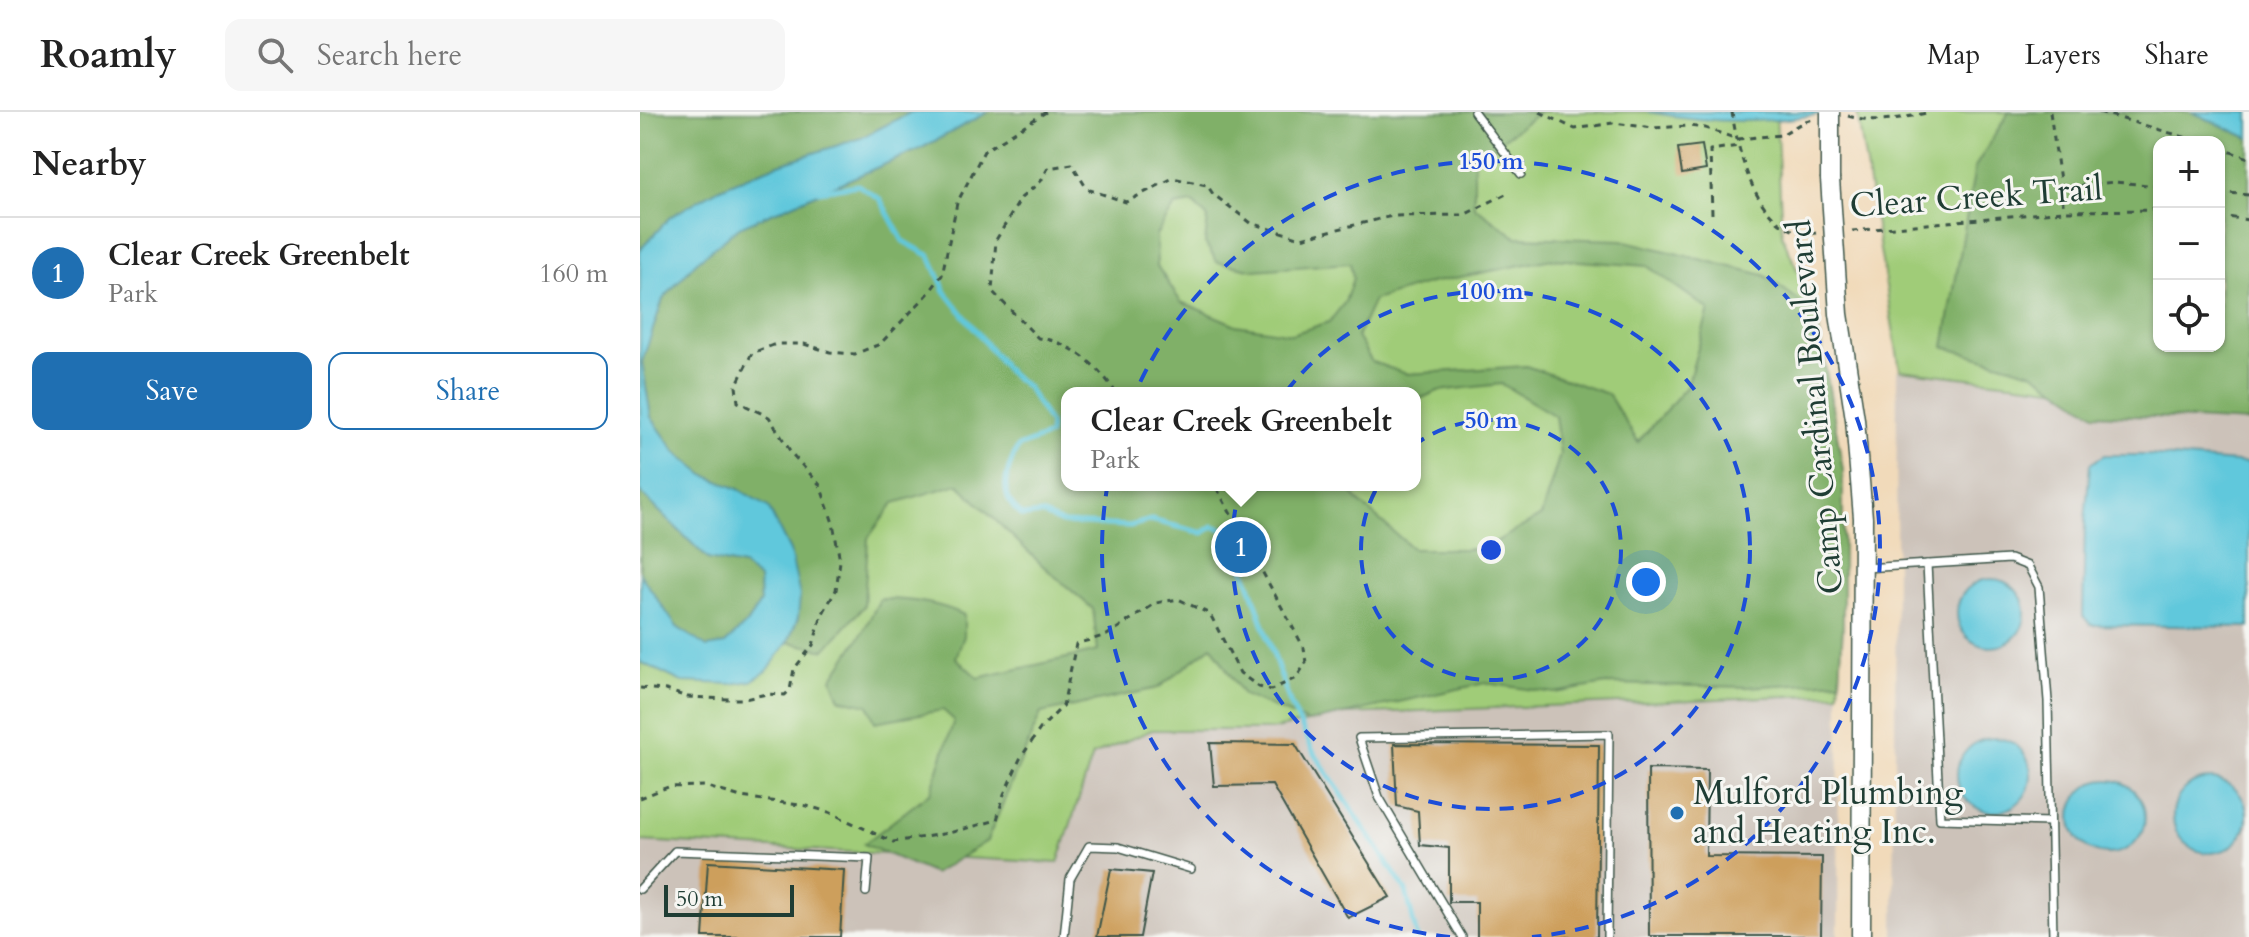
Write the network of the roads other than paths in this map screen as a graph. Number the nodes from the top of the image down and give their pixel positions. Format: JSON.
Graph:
{"nodes":[{"id":1,"x":1474,"y":112,"type":"edge"},
{"id":2,"x":1830,"y":112,"type":"edge"},
{"id":3,"x":1521,"y":174,"type":"dead end"},
{"id":4,"x":1927,"y":564,"type":"junction"},
{"id":5,"x":1864,"y":568,"type":"junction"},
{"id":6,"x":2050,"y":822,"type":"junction"},
{"id":7,"x":1191,"y":869,"type":"dead end"},
{"id":8,"x":640,"y":889,"type":"edge"},
{"id":9,"x":866,"y":892,"type":"dead end"},
{"id":10,"x":1064,"y":937,"type":"edge"},
{"id":11,"x":1462,"y":937,"type":"edge"},
{"id":12,"x":1607,"y":937,"type":"edge"},
{"id":13,"x":1861,"y":937,"type":"edge"},
{"id":14,"x":2053,"y":937,"type":"edge"}],
"edges":[{"from":1,"to":3,"type":"lane"},
{"from":2,"to":5,"type":"street","name":"Camp Cardinal Boulevard","bridge":true},
{"from":4,"to":5,"type":"lane"},
{"from":4,"to":6,"type":"lane"},
{"from":4,"to":6,"type":"lane"},
{"from":5,"to":13,"type":"street","name":"Camp Cardinal Boulevard"},
{"from":6,"to":14,"type":"lane"},
{"from":7,"to":10,"type":"lane"},
{"from":8,"to":9,"type":"lane"},
{"from":11,"to":12,"type":"lane"}]}
